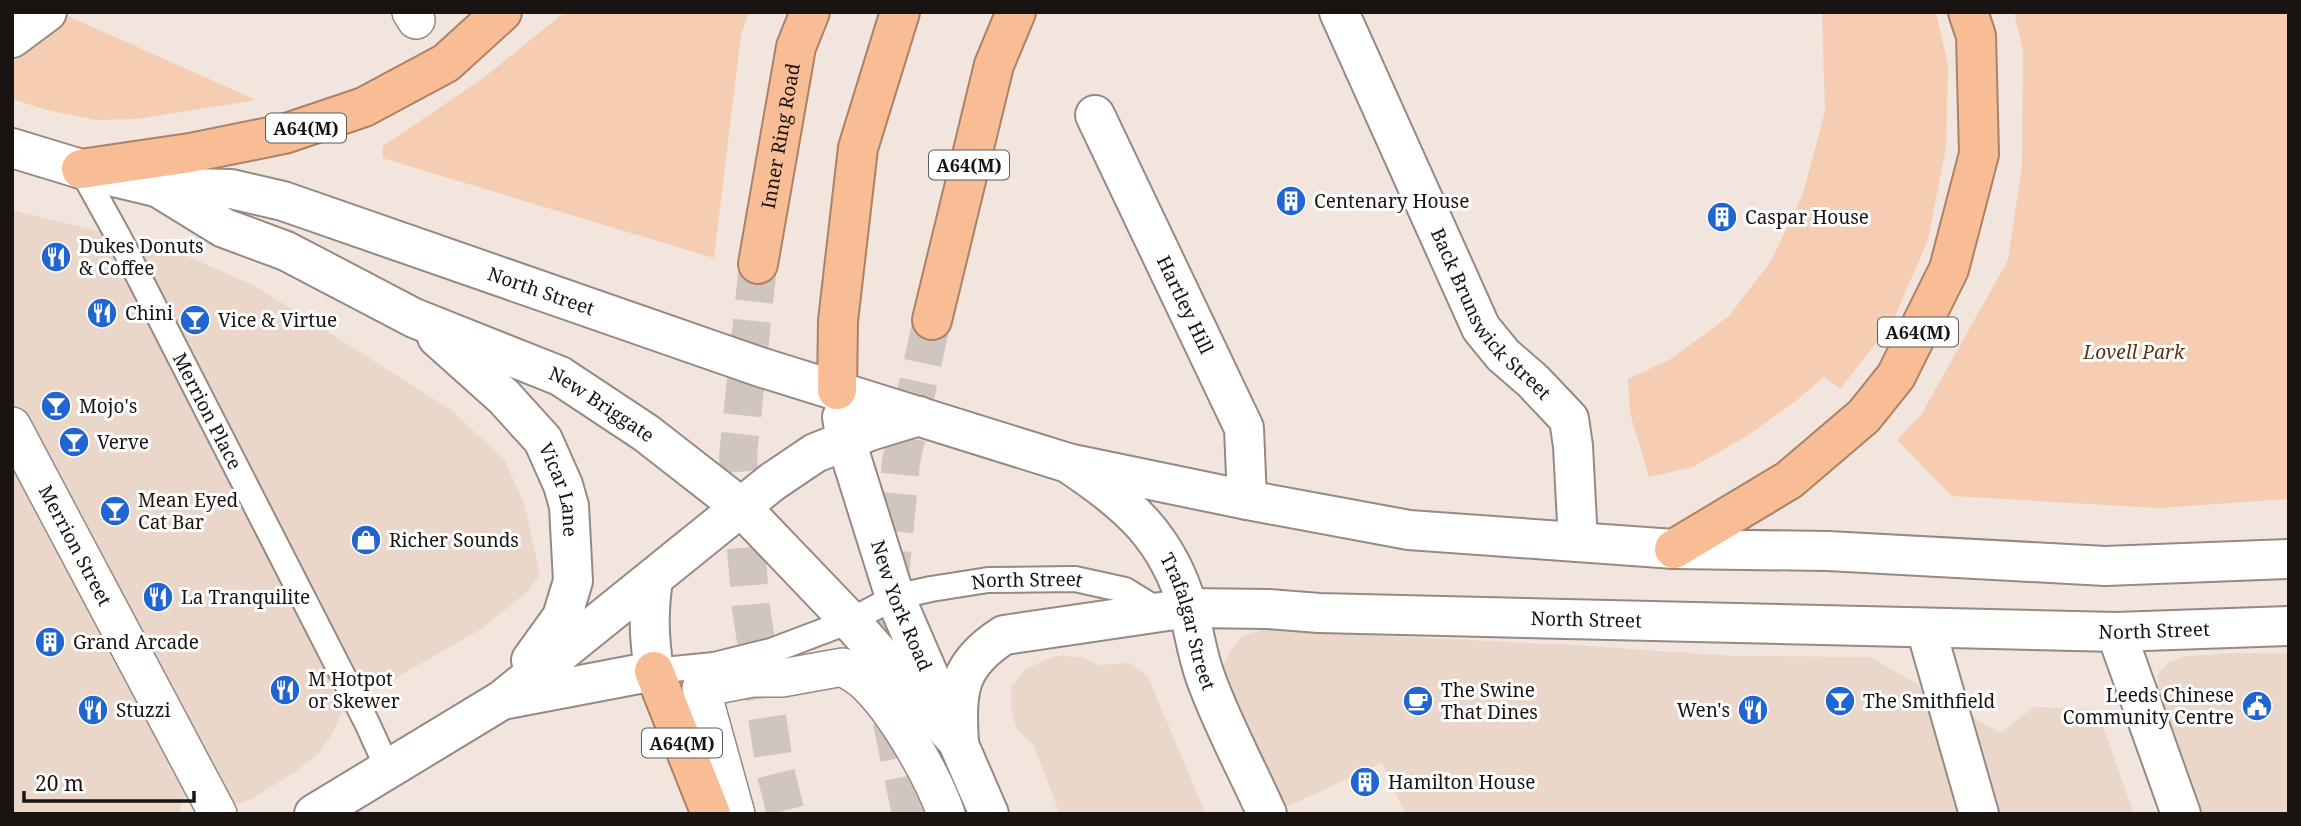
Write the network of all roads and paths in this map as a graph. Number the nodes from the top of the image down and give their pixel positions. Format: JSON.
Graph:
{"nodes":[{"id":1,"x":47,"y":12,"type":"edge"},
{"id":2,"x":502,"y":12,"type":"edge"},
{"id":3,"x":810,"y":12,"type":"edge"},
{"id":4,"x":900,"y":12,"type":"edge"},
{"id":5,"x":1016,"y":12,"type":"edge"},
{"id":6,"x":1339,"y":12,"type":"edge"},
{"id":7,"x":1968,"y":12,"type":"edge"},
{"id":8,"x":12,"y":38,"type":"edge"},
{"id":9,"x":1095,"y":115,"type":"dead end"},
{"id":10,"x":12,"y":148,"type":"edge"},
{"id":11,"x":81,"y":169,"type":"junction"},
{"id":12,"x":156,"y":187,"type":"junction"},
{"id":13,"x":283,"y":201,"type":"joint"},
{"id":14,"x":758,"y":264,"type":"tunnel mouth"},
{"id":15,"x":414,"y":318,"type":"junction"},
{"id":16,"x":932,"y":320,"type":"tunnel mouth"},
{"id":17,"x":837,"y":390,"type":"junction"},
{"id":18,"x":919,"y":416,"type":"junction"},
{"id":19,"x":12,"y":426,"type":"edge"},
{"id":20,"x":846,"y":441,"type":"junction"},
{"id":21,"x":1068,"y":463,"type":"junction"},
{"id":22,"x":1247,"y":500,"type":"junction"},
{"id":23,"x":741,"y":507,"type":"junction"},
{"id":24,"x":1578,"y":542,"type":"junction"},
{"id":25,"x":1674,"y":550,"type":"junction"},
{"id":26,"x":2289,"y":559,"type":"edge"},
{"id":27,"x":653,"y":580,"type":"junction"},
{"id":28,"x":895,"y":597,"type":"junction"},
{"id":29,"x":1173,"y":609,"type":"junction"},
{"id":30,"x":850,"y":621,"type":"junction"},
{"id":31,"x":2289,"y":626,"type":"edge"},
{"id":32,"x":1926,"y":629,"type":"junction"},
{"id":33,"x":2116,"y":632,"type":"junction"},
{"id":34,"x":654,"y":671,"type":"junction"},
{"id":35,"x":502,"y":700,"type":"junction"},
{"id":36,"x":959,"y":743,"type":"junction"},
{"id":37,"x":388,"y":769,"type":"junction"},
{"id":38,"x":218,"y":814,"type":"edge"},
{"id":39,"x":314,"y":814,"type":"edge"},
{"id":40,"x":711,"y":814,"type":"edge"},
{"id":41,"x":736,"y":814,"type":"edge"},
{"id":42,"x":946,"y":814,"type":"edge"},
{"id":43,"x":989,"y":814,"type":"edge"},
{"id":44,"x":1266,"y":814,"type":"edge"},
{"id":45,"x":1979,"y":814,"type":"edge"},
{"id":46,"x":2180,"y":814,"type":"edge"}],
"edges":[{"from":1,"to":8,"type":"street"},
{"from":2,"to":11,"type":"highway","number":"A64(M)"},
{"from":3,"to":14,"type":"highway","name":"Inner Ring Road"},
{"from":4,"to":17,"type":"highway"},
{"from":5,"to":16,"type":"highway","number":"A64(M)"},
{"from":6,"to":24,"type":"street","name":"Back Brunswick Street"},
{"from":7,"to":25,"type":"highway","number":"A64(M)"},
{"from":9,"to":22,"type":"street","name":"Hartley Hill"},
{"from":10,"to":11,"type":"street","name":"New Briggate"},
{"from":11,"to":12,"type":"street","name":"New Briggate"},
{"from":11,"to":37,"type":"lane","name":"Merrion Place"},
{"from":12,"to":13,"type":"street","name":"New Briggate"},
{"from":12,"to":15,"type":"street","name":"New Briggate"},
{"from":13,"to":17,"type":"street","name":"North Street"},
{"from":15,"to":23,"type":"street","name":"New Briggate"},
{"from":15,"to":35,"type":"street","name":"Vicar Lane"},
{"from":17,"to":18,"type":"street","name":"North Street"},
{"from":17,"to":20,"type":"street","name":"New York Road"},
{"from":18,"to":20,"type":"street"},
{"from":18,"to":21,"type":"street","name":"North Street"},
{"from":19,"to":38,"type":"street","name":"Merrion Street"},
{"from":20,"to":23,"type":"street"},
{"from":20,"to":28,"type":"street","name":"New York Road"},
{"from":21,"to":22,"type":"street","name":"North Street"},
{"from":21,"to":29,"type":"street","name":"Trafalgar Street"},
{"from":22,"to":24,"type":"street","name":"North Street"},
{"from":23,"to":27,"type":"street","name":"Vicar Lane"},
{"from":23,"to":30,"type":"street","name":"New Briggate"},
{"from":24,"to":25,"type":"street","name":"North Street"},
{"from":25,"to":26,"type":"street","name":"North Street"},
{"from":27,"to":34,"type":"street"},
{"from":27,"to":35,"type":"street","name":"Vicar Lane"},
{"from":28,"to":29,"type":"lane","name":"North Street"},
{"from":28,"to":30,"type":"lane","name":"Vicar Lane"},
{"from":28,"to":36,"type":"street","name":"New York Road"},
{"from":29,"to":32,"type":"street","name":"North Street"},
{"from":29,"to":36,"type":"street"},
{"from":29,"to":44,"type":"street","name":"Trafalgar Street"},
{"from":30,"to":34,"type":"lane","name":"Vicar Lane"},
{"from":30,"to":36,"type":"street","name":"New Briggate"},
{"from":31,"to":33,"type":"street","name":"North Street"},
{"from":32,"to":33,"type":"street","name":"North Street"},
{"from":32,"to":45,"type":"street"},
{"from":33,"to":46,"type":"street"},
{"from":34,"to":35,"type":"street","name":"Vicar Lane"},
{"from":34,"to":40,"type":"highway","number":"A64(M)"},
{"from":35,"to":37,"type":"street","name":"Vicar Lane"},
{"from":36,"to":43,"type":"street","name":"New York Road"},
{"from":37,"to":39,"type":"street","name":"Vicar Lane"},
{"from":41,"to":42,"type":"street"}]}
